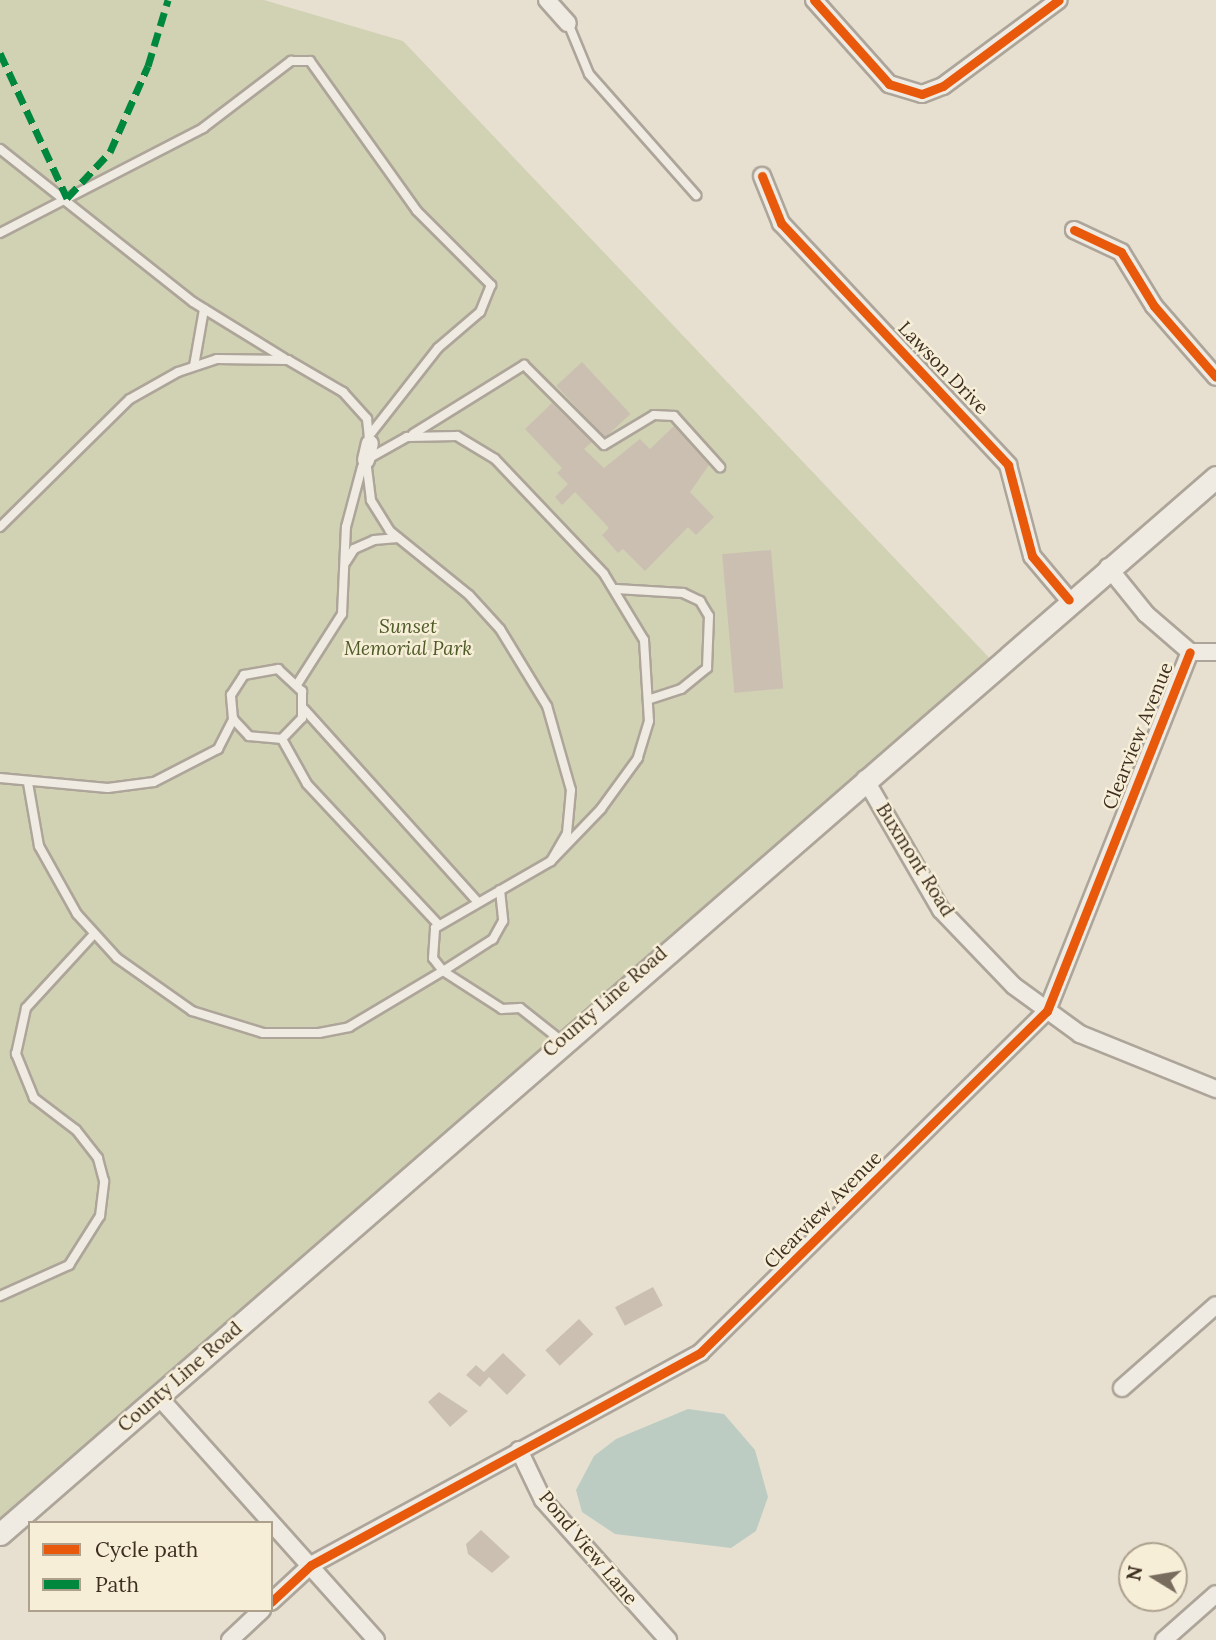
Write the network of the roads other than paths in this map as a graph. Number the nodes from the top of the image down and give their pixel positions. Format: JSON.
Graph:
{"nodes":[{"id":1,"x":547,"y":0,"type":"edge"},
{"id":2,"x":814,"y":0,"type":"edge"},
{"id":3,"x":1055,"y":1,"type":"edge"},
{"id":4,"x":568,"y":23,"type":"joint"},
{"id":5,"x":0,"y":149,"type":"edge"},
{"id":6,"x":762,"y":176,"type":"dead end"},
{"id":7,"x":696,"y":195,"type":"dead end"},
{"id":8,"x":67,"y":198,"type":"junction"},
{"id":9,"x":1074,"y":230,"type":"dead end"},
{"id":10,"x":0,"y":233,"type":"edge"},
{"id":11,"x":204,"y":309,"type":"junction"},
{"id":12,"x":288,"y":360,"type":"junction"},
{"id":13,"x":194,"y":366,"type":"junction"},
{"id":14,"x":1216,"y":377,"type":"edge"},
{"id":15,"x":407,"y":437,"type":"junction"},
{"id":16,"x":369,"y":440,"type":"junction"},
{"id":17,"x":366,"y":460,"type":"junction"},
{"id":18,"x":720,"y":467,"type":"dead end"},
{"id":19,"x":1216,"y":477,"type":"edge"},
{"id":20,"x":0,"y":527,"type":"edge"},
{"id":21,"x":398,"y":538,"type":"junction"},
{"id":22,"x":346,"y":562,"type":"junction"},
{"id":23,"x":1108,"y":567,"type":"junction"},
{"id":24,"x":616,"y":589,"type":"junction"},
{"id":25,"x":1069,"y":600,"type":"junction"},
{"id":26,"x":1191,"y":652,"type":"junction"},
{"id":27,"x":1216,"y":652,"type":"edge"},
{"id":28,"x":298,"y":683,"type":"junction"},
{"id":29,"x":650,"y":699,"type":"junction"},
{"id":30,"x":304,"y":709,"type":"junction"},
{"id":31,"x":233,"y":719,"type":"junction"},
{"id":32,"x":282,"y":739,"type":"junction"},
{"id":33,"x":0,"y":778,"type":"edge"},
{"id":34,"x":865,"y":779,"type":"junction"},
{"id":35,"x":28,"y":783,"type":"junction"},
{"id":36,"x":551,"y":861,"type":"junction"},
{"id":37,"x":500,"y":890,"type":"junction"},
{"id":38,"x":477,"y":901,"type":"junction"},
{"id":39,"x":439,"y":925,"type":"junction"},
{"id":40,"x":94,"y":934,"type":"junction"},
{"id":41,"x":443,"y":971,"type":"junction"},
{"id":42,"x":1047,"y":1011,"type":"junction"},
{"id":43,"x":562,"y":1041,"type":"junction"},
{"id":44,"x":1216,"y":1088,"type":"edge"},
{"id":45,"x":0,"y":1296,"type":"edge"},
{"id":46,"x":1216,"y":1304,"type":"edge"},
{"id":47,"x":1122,"y":1388,"type":"dead end"},
{"id":48,"x":158,"y":1396,"type":"junction"},
{"id":49,"x":519,"y":1450,"type":"junction"},
{"id":50,"x":271,"y":1521,"type":"edge"},
{"id":51,"x":273,"y":1523,"type":"edge"},
{"id":52,"x":0,"y":1534,"type":"edge"},
{"id":53,"x":311,"y":1565,"type":"junction"},
{"id":54,"x":1216,"y":1594,"type":"edge"},
{"id":55,"x":273,"y":1600,"type":"edge"},
{"id":56,"x":260,"y":1612,"type":"edge"},
{"id":57,"x":230,"y":1640,"type":"edge"},
{"id":58,"x":376,"y":1640,"type":"edge"},
{"id":59,"x":668,"y":1640,"type":"edge"},
{"id":60,"x":1164,"y":1640,"type":"edge"}],
"edges":[{"from":1,"to":4,"type":"street"},
{"from":2,"to":3,"type":"street"},
{"from":4,"to":7,"type":"lane"},
{"from":5,"to":8,"type":"lane"},
{"from":6,"to":25,"type":"street","name":"Lawson Drive"},
{"from":8,"to":10,"type":"lane"},
{"from":8,"to":11,"type":"lane"},
{"from":8,"to":16,"type":"lane"},
{"from":9,"to":14,"type":"street"},
{"from":11,"to":12,"type":"lane"},
{"from":11,"to":13,"type":"lane"},
{"from":12,"to":13,"type":"lane"},
{"from":12,"to":16,"type":"lane"},
{"from":13,"to":20,"type":"lane"},
{"from":15,"to":17,"type":"lane"},
{"from":15,"to":18,"type":"lane"},
{"from":15,"to":24,"type":"lane"},
{"from":16,"to":17,"type":"street"},
{"from":16,"to":22,"type":"lane"},
{"from":17,"to":21,"type":"lane"},
{"from":19,"to":23,"type":"main road","name":"County Line Road"},
{"from":21,"to":22,"type":"lane"},
{"from":21,"to":36,"type":"lane"},
{"from":22,"to":28,"type":"lane"},
{"from":23,"to":25,"type":"main road","name":"County Line Road"},
{"from":23,"to":26,"type":"street"},
{"from":24,"to":29,"type":"lane"},
{"from":24,"to":29,"type":"lane"},
{"from":25,"to":34,"type":"main road","name":"County Line Road"},
{"from":26,"to":27,"type":"street"},
{"from":26,"to":42,"type":"street","name":"Clearview Avenue"},
{"from":28,"to":30,"type":"lane"},
{"from":28,"to":31,"type":"lane"},
{"from":29,"to":36,"type":"lane"},
{"from":30,"to":32,"type":"lane"},
{"from":30,"to":38,"type":"lane"},
{"from":31,"to":32,"type":"lane"},
{"from":31,"to":35,"type":"lane"},
{"from":32,"to":39,"type":"lane"},
{"from":33,"to":35,"type":"lane"},
{"from":34,"to":42,"type":"street","name":"Buxmont Road"},
{"from":34,"to":43,"type":"main road","name":"County Line Road"},
{"from":35,"to":40,"type":"lane"},
{"from":36,"to":37,"type":"lane"},
{"from":37,"to":38,"type":"lane"},
{"from":37,"to":41,"type":"lane"},
{"from":38,"to":39,"type":"lane"},
{"from":39,"to":41,"type":"lane"},
{"from":40,"to":41,"type":"lane"},
{"from":40,"to":45,"type":"lane"},
{"from":41,"to":43,"type":"lane"},
{"from":42,"to":44,"type":"street","name":"Buxmont Road"},
{"from":42,"to":49,"type":"street","name":"Clearview Avenue"},
{"from":43,"to":48,"type":"main road","name":"County Line Road"},
{"from":46,"to":47,"type":"street"},
{"from":48,"to":50,"type":"street"},
{"from":48,"to":52,"type":"main road","name":"County Line Road"},
{"from":49,"to":53,"type":"street","name":"Clearview Avenue"},
{"from":49,"to":59,"type":"street","name":"Pond View Lane"},
{"from":51,"to":53,"type":"street"},
{"from":53,"to":55,"type":"street","name":"Clearview Avenue"},
{"from":53,"to":58,"type":"street"},
{"from":54,"to":60,"type":"street"},
{"from":56,"to":57,"type":"street"}]}
